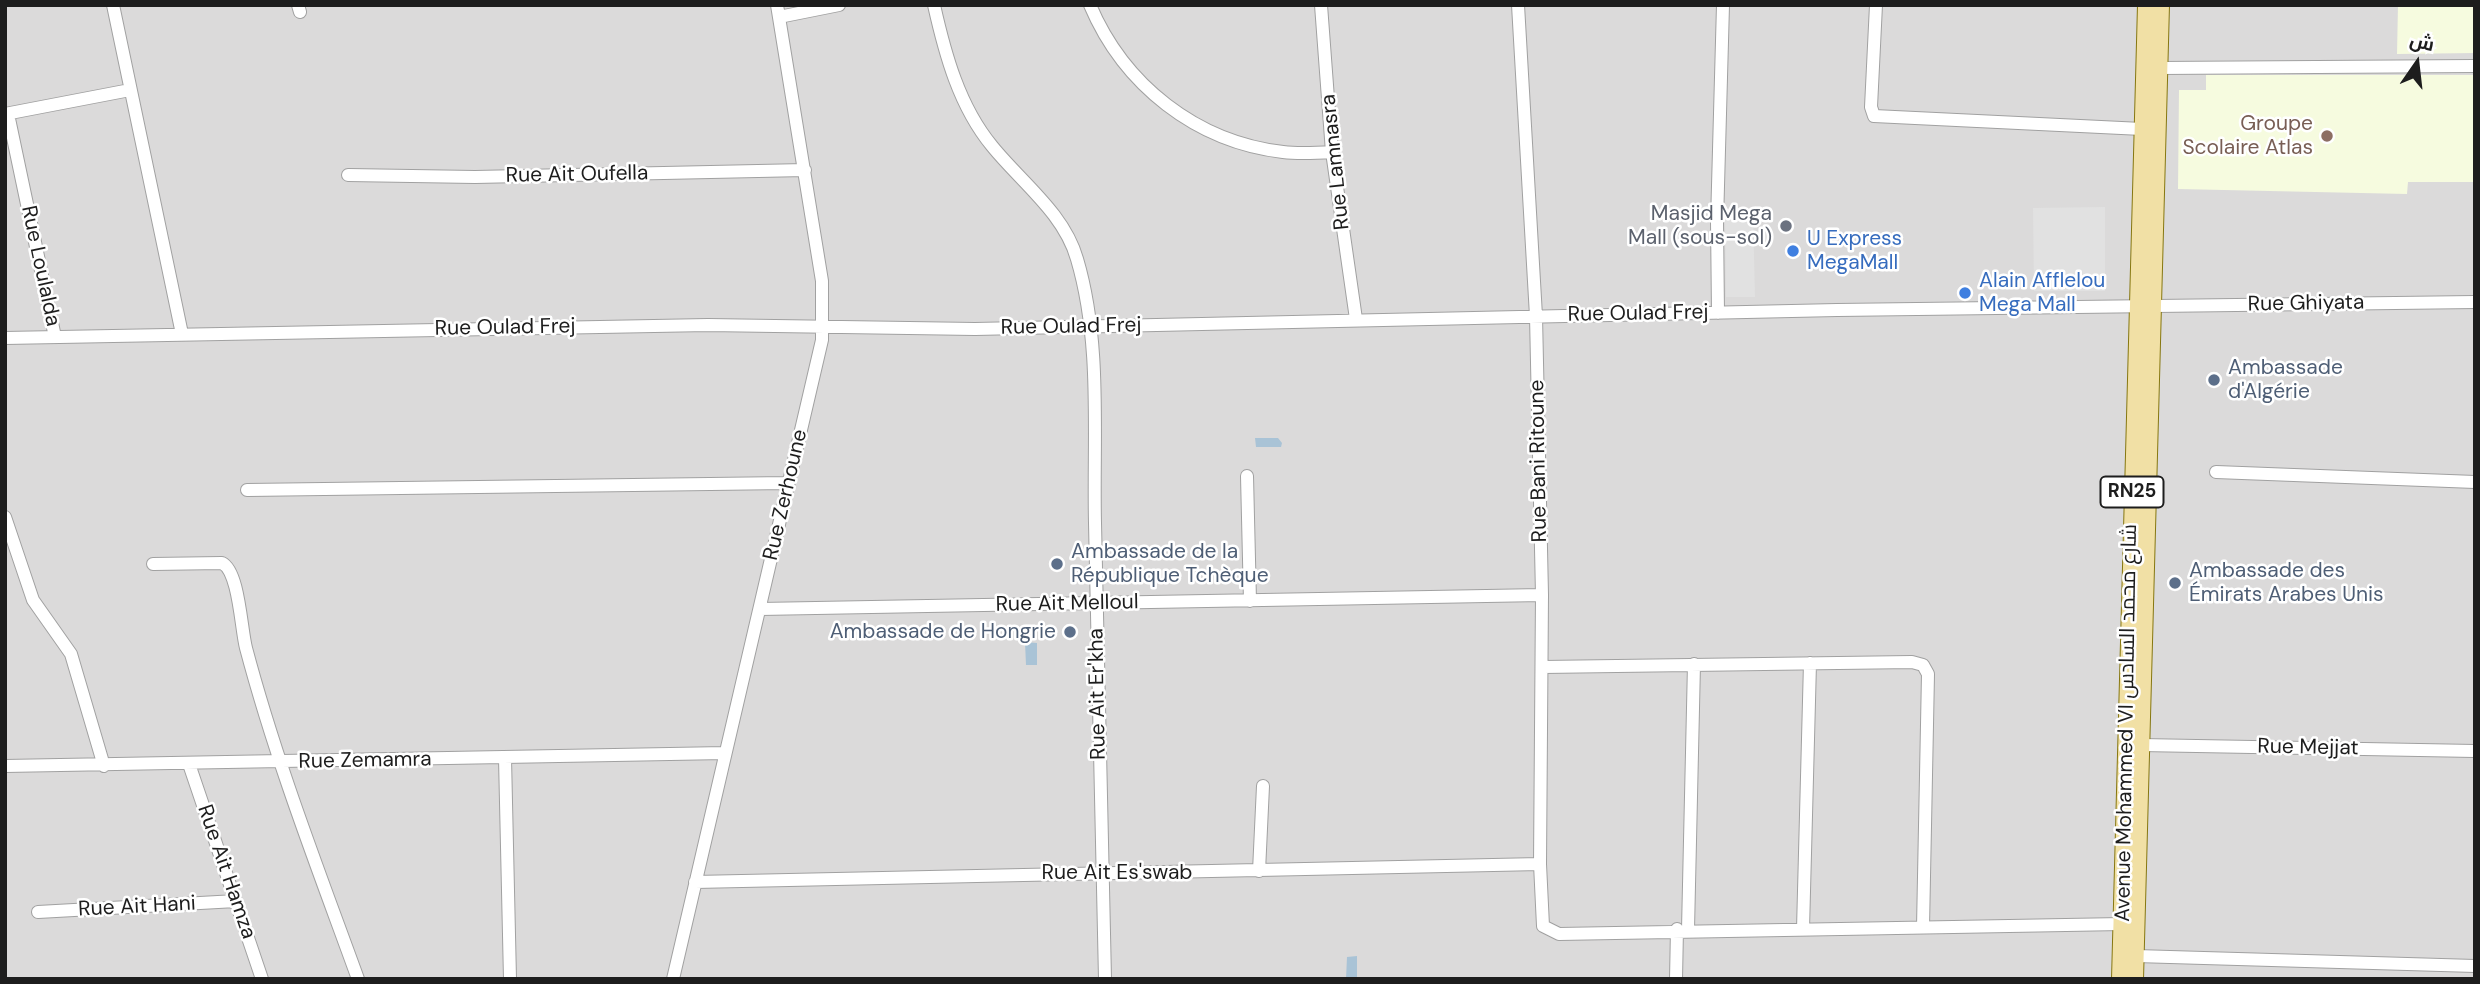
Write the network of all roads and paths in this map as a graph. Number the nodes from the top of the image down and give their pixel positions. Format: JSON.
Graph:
{"nodes":[{"id":1,"x":113,"y":5,"type":"edge"},
{"id":2,"x":839,"y":5,"type":"edge"},
{"id":3,"x":934,"y":5,"type":"edge"},
{"id":4,"x":1090,"y":5,"type":"edge"},
{"id":5,"x":1321,"y":5,"type":"edge"},
{"id":6,"x":1518,"y":5,"type":"edge"},
{"id":7,"x":1723,"y":5,"type":"edge"},
{"id":8,"x":1876,"y":5,"type":"edge"},
{"id":9,"x":2146,"y":5,"type":"edge"},
{"id":10,"x":2161,"y":5,"type":"edge"},
{"id":11,"x":778,"y":11,"type":"edge"},
{"id":12,"x":2475,"y":66,"type":"edge"},
{"id":13,"x":2159,"y":68,"type":"junction"},
{"id":14,"x":130,"y":90,"type":"junction"},
{"id":15,"x":6,"y":114,"type":"edge"},
{"id":16,"x":2142,"y":129,"type":"junction"},
{"id":17,"x":1332,"y":152,"type":"junction"},
{"id":18,"x":806,"y":170,"type":"junction"},
{"id":19,"x":348,"y":175,"type":"dead end"},
{"id":20,"x":2475,"y":302,"type":"edge"},
{"id":21,"x":2145,"y":306,"type":"junction"},
{"id":22,"x":1718,"y":313,"type":"junction"},
{"id":23,"x":1536,"y":316,"type":"junction"},
{"id":24,"x":1356,"y":319,"type":"junction"},
{"id":25,"x":824,"y":326,"type":"junction"},
{"id":26,"x":1089,"y":326,"type":"junction"},
{"id":27,"x":182,"y":334,"type":"junction"},
{"id":28,"x":55,"y":337,"type":"junction"},
{"id":29,"x":5,"y":338,"type":"edge"},
{"id":30,"x":2216,"y":472,"type":"dead end"},
{"id":31,"x":1247,"y":476,"type":"dead end"},
{"id":32,"x":2475,"y":482,"type":"edge"},
{"id":33,"x":787,"y":483,"type":"junction"},
{"id":34,"x":247,"y":491,"type":"dead end"},
{"id":35,"x":5,"y":517,"type":"edge"},
{"id":36,"x":153,"y":564,"type":"dead end"},
{"id":37,"x":1542,"y":595,"type":"junction"},
{"id":38,"x":1250,"y":601,"type":"junction"},
{"id":39,"x":1097,"y":604,"type":"junction"},
{"id":40,"x":760,"y":609,"type":"junction"},
{"id":41,"x":1810,"y":663,"type":"junction"},
{"id":42,"x":1694,"y":664,"type":"junction"},
{"id":43,"x":1543,"y":667,"type":"junction"},
{"id":44,"x":2141,"y":745,"type":"junction"},
{"id":45,"x":2475,"y":751,"type":"edge"},
{"id":46,"x":725,"y":753,"type":"junction"},
{"id":47,"x":505,"y":758,"type":"junction"},
{"id":48,"x":278,"y":763,"type":"junction"},
{"id":49,"x":189,"y":764,"type":"junction"},
{"id":50,"x":5,"y":766,"type":"edge"},
{"id":51,"x":104,"y":766,"type":"junction"},
{"id":52,"x":1263,"y":786,"type":"dead end"},
{"id":53,"x":1540,"y":864,"type":"junction"},
{"id":54,"x":1259,"y":871,"type":"junction"},
{"id":55,"x":1104,"y":873,"type":"junction"},
{"id":56,"x":695,"y":882,"type":"junction"},
{"id":57,"x":236,"y":901,"type":"junction"},
{"id":58,"x":38,"y":912,"type":"dead end"},
{"id":59,"x":2122,"y":924,"type":"junction"},
{"id":60,"x":1923,"y":927,"type":"junction"},
{"id":61,"x":1682,"y":929,"type":"junction"},
{"id":62,"x":1803,"y":929,"type":"junction"},
{"id":63,"x":2136,"y":956,"type":"junction"},
{"id":64,"x":2475,"y":965,"type":"edge"},
{"id":65,"x":262,"y":979,"type":"edge"},
{"id":66,"x":358,"y":979,"type":"edge"},
{"id":67,"x":510,"y":979,"type":"edge"},
{"id":68,"x":673,"y":979,"type":"edge"},
{"id":69,"x":1105,"y":979,"type":"edge"},
{"id":70,"x":1676,"y":979,"type":"edge"},
{"id":71,"x":2120,"y":979,"type":"edge"},
{"id":72,"x":2135,"y":979,"type":"edge"}],
"edges":[{"from":1,"to":14,"type":"street"},
{"from":2,"to":11,"type":"street"},
{"from":3,"to":26,"type":"street","name":"Rue Ait Er'kha"},
{"from":4,"to":17,"type":"street"},
{"from":5,"to":17,"type":"street","name":"Rue Lamnasra"},
{"from":6,"to":23,"type":"street","name":"Rue Bani Ritoune"},
{"from":7,"to":22,"type":"street"},
{"from":8,"to":16,"type":"street"},
{"from":9,"to":16,"type":"main road","name":"Avenue Mohammed VI شارع محمد السادس","number":"RN25"},
{"from":10,"to":13,"type":"main road","name":"Avenue Mohammed VI شارع محمد السادس","number":"RN25"},
{"from":11,"to":18,"type":"street","name":"Rue Zerhoune"},
{"from":12,"to":13,"type":"street"},
{"from":13,"to":21,"type":"main road","name":"Avenue Mohammed VI شارع محمد السادس","number":"RN25"},
{"from":14,"to":15,"type":"street"},
{"from":14,"to":27,"type":"street"},
{"from":15,"to":28,"type":"street","name":"Rue Loulalda"},
{"from":16,"to":21,"type":"main road","name":"Avenue Mohammed VI شارع محمد السادس","number":"RN25"},
{"from":17,"to":24,"type":"street","name":"Rue Lamnasra"},
{"from":18,"to":19,"type":"street","name":"Rue Ait Oufella"},
{"from":18,"to":25,"type":"street","name":"Rue Zerhoune"},
{"from":20,"to":21,"type":"street","name":"Rue Ghiyata"},
{"from":21,"to":22,"type":"street","name":"Rue Oulad Frej"},
{"from":21,"to":44,"type":"main road","name":"Avenue Mohammed VI شارع محمد السادس","number":"RN25"},
{"from":21,"to":59,"type":"main road","name":"Avenue Mohammed VI شارع محمد السادس","number":"RN25"},
{"from":22,"to":23,"type":"street","name":"Rue Oulad Frej"},
{"from":23,"to":24,"type":"street","name":"Rue Oulad Frej"},
{"from":23,"to":37,"type":"street","name":"Rue Bani Ritoune"},
{"from":24,"to":26,"type":"street","name":"Rue Oulad Frej"},
{"from":25,"to":26,"type":"street","name":"Rue Oulad Frej"},
{"from":25,"to":27,"type":"street","name":"Rue Oulad Frej"},
{"from":25,"to":33,"type":"street","name":"Rue Zerhoune"},
{"from":26,"to":39,"type":"street","name":"Rue Ait Er'kha"},
{"from":27,"to":28,"type":"street","name":"Rue Oulad Frej"},
{"from":28,"to":29,"type":"street","name":"Rue Oulad Frej"},
{"from":30,"to":32,"type":"street"},
{"from":31,"to":38,"type":"street"},
{"from":33,"to":34,"type":"street"},
{"from":33,"to":40,"type":"street","name":"Rue Zerhoune"},
{"from":35,"to":51,"type":"street"},
{"from":36,"to":48,"type":"street"},
{"from":37,"to":38,"type":"street","name":"Rue Ait Melloul"},
{"from":37,"to":43,"type":"street","name":"Rue Bani Ritoune"},
{"from":38,"to":39,"type":"street","name":"Rue Ait Melloul"},
{"from":39,"to":40,"type":"street","name":"Rue Ait Melloul"},
{"from":39,"to":55,"type":"street","name":"Rue Ait Er'kha"},
{"from":40,"to":46,"type":"street","name":"Rue Zerhoune"},
{"from":41,"to":42,"type":"street"},
{"from":41,"to":60,"type":"street"},
{"from":41,"to":62,"type":"street"},
{"from":42,"to":43,"type":"street"},
{"from":42,"to":61,"type":"street"},
{"from":43,"to":53,"type":"street","name":"Rue Bani Ritoune"},
{"from":44,"to":45,"type":"street","name":"Rue Mejjat"},
{"from":44,"to":63,"type":"main road","name":"Avenue Mohammed VI شارع محمد السادس","number":"RN25"},
{"from":46,"to":47,"type":"street","name":"Rue Zemamra"},
{"from":46,"to":56,"type":"street","name":"Rue Zerhoune"},
{"from":47,"to":48,"type":"street","name":"Rue Zemamra"},
{"from":47,"to":67,"type":"street"},
{"from":48,"to":49,"type":"street","name":"Rue Zemamra"},
{"from":48,"to":66,"type":"street"},
{"from":49,"to":51,"type":"street","name":"Rue Zemamra"},
{"from":49,"to":57,"type":"street","name":"Rue Ait Hamza"},
{"from":50,"to":51,"type":"street","name":"Rue Zemamra"},
{"from":52,"to":54,"type":"street"},
{"from":53,"to":54,"type":"street","name":"Rue Ait Es'swab"},
{"from":53,"to":61,"type":"street","name":"Rue Bani Ritoune"},
{"from":54,"to":55,"type":"street","name":"Rue Ait Es'swab"},
{"from":55,"to":56,"type":"street","name":"Rue Ait Es'swab"},
{"from":55,"to":69,"type":"street","name":"Rue Ait Er'kha"},
{"from":56,"to":68,"type":"street","name":"Rue Zerhoune"},
{"from":57,"to":58,"type":"street","name":"Rue Ait Hani"},
{"from":57,"to":65,"type":"street","name":"Rue Ait Hamza"},
{"from":59,"to":60,"type":"street"},
{"from":59,"to":71,"type":"main road","name":"Avenue Mohammed VI شارع محمد السادس","number":"RN25"},
{"from":60,"to":62,"type":"street"},
{"from":61,"to":62,"type":"street"},
{"from":61,"to":70,"type":"street"},
{"from":63,"to":64,"type":"street"},
{"from":63,"to":72,"type":"main road","name":"Avenue Mohammed VI شارع محمد السادس","number":"RN25"}]}
